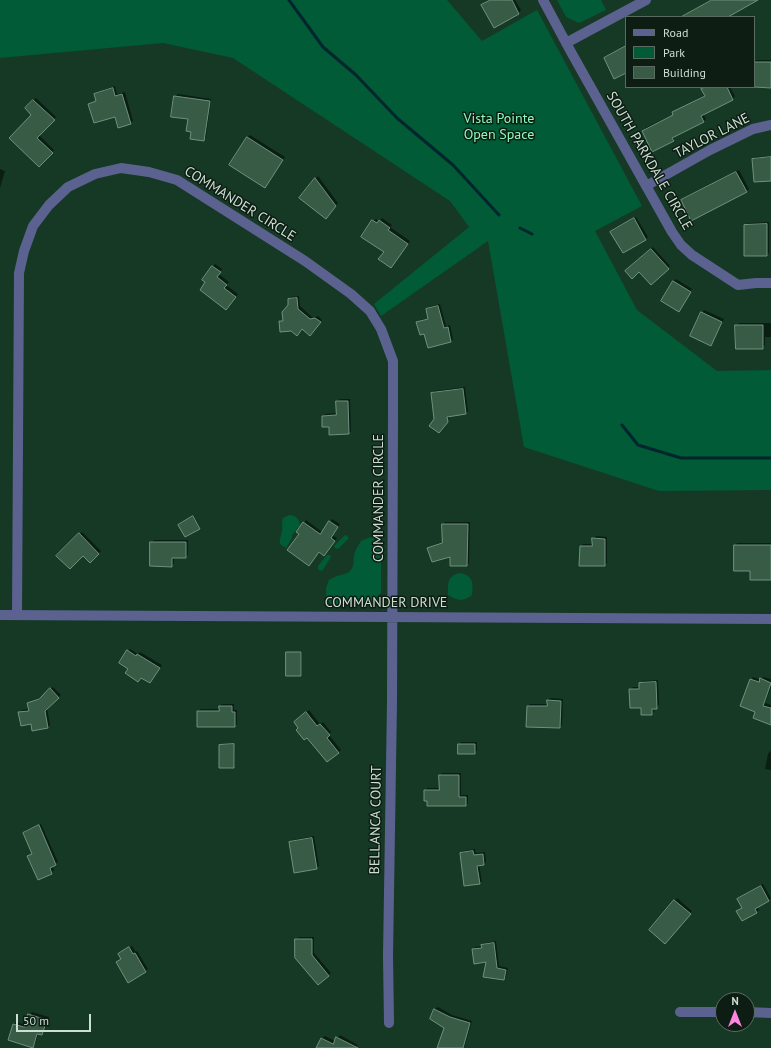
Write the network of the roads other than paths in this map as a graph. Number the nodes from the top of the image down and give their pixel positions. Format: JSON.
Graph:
{"nodes":[{"id":1,"x":543,"y":0,"type":"edge"},
{"id":2,"x":646,"y":0,"type":"edge"},
{"id":3,"x":566,"y":43,"type":"junction"},
{"id":4,"x":771,"y":124,"type":"edge"},
{"id":5,"x":646,"y":186,"type":"junction"},
{"id":6,"x":771,"y":282,"type":"edge"},
{"id":7,"x":17,"y":614,"type":"junction"},
{"id":8,"x":0,"y":615,"type":"edge"},
{"id":9,"x":392,"y":616,"type":"junction"},
{"id":10,"x":771,"y":619,"type":"edge"},
{"id":11,"x":680,"y":1012,"type":"dead end"},
{"id":12,"x":715,"y":1012,"type":"edge"},
{"id":13,"x":755,"y":1012,"type":"edge"},
{"id":14,"x":771,"y":1012,"type":"edge"},
{"id":15,"x":389,"y":1023,"type":"dead end"}],
"edges":[{"from":1,"to":3,"type":"street","name":"SOUTH PARKDALE CIRCLE"},
{"from":2,"to":3,"type":"street"},
{"from":3,"to":5,"type":"street","name":"SOUTH PARKDALE CIRCLE"},
{"from":4,"to":5,"type":"street","name":"TAYLOR LANE"},
{"from":5,"to":6,"type":"street","name":"SOUTH PARKDALE CIRCLE"},
{"from":7,"to":8,"type":"street","name":"COMMANDER DRIVE"},
{"from":7,"to":9,"type":"street","name":"COMMANDER DRIVE"},
{"from":7,"to":9,"type":"street","name":"COMMANDER CIRCLE"},
{"from":9,"to":10,"type":"street","name":"COMMANDER DRIVE"},
{"from":9,"to":15,"type":"street","name":"BELLANCA COURT"},
{"from":11,"to":12,"type":"street"},
{"from":13,"to":14,"type":"street"}]}
